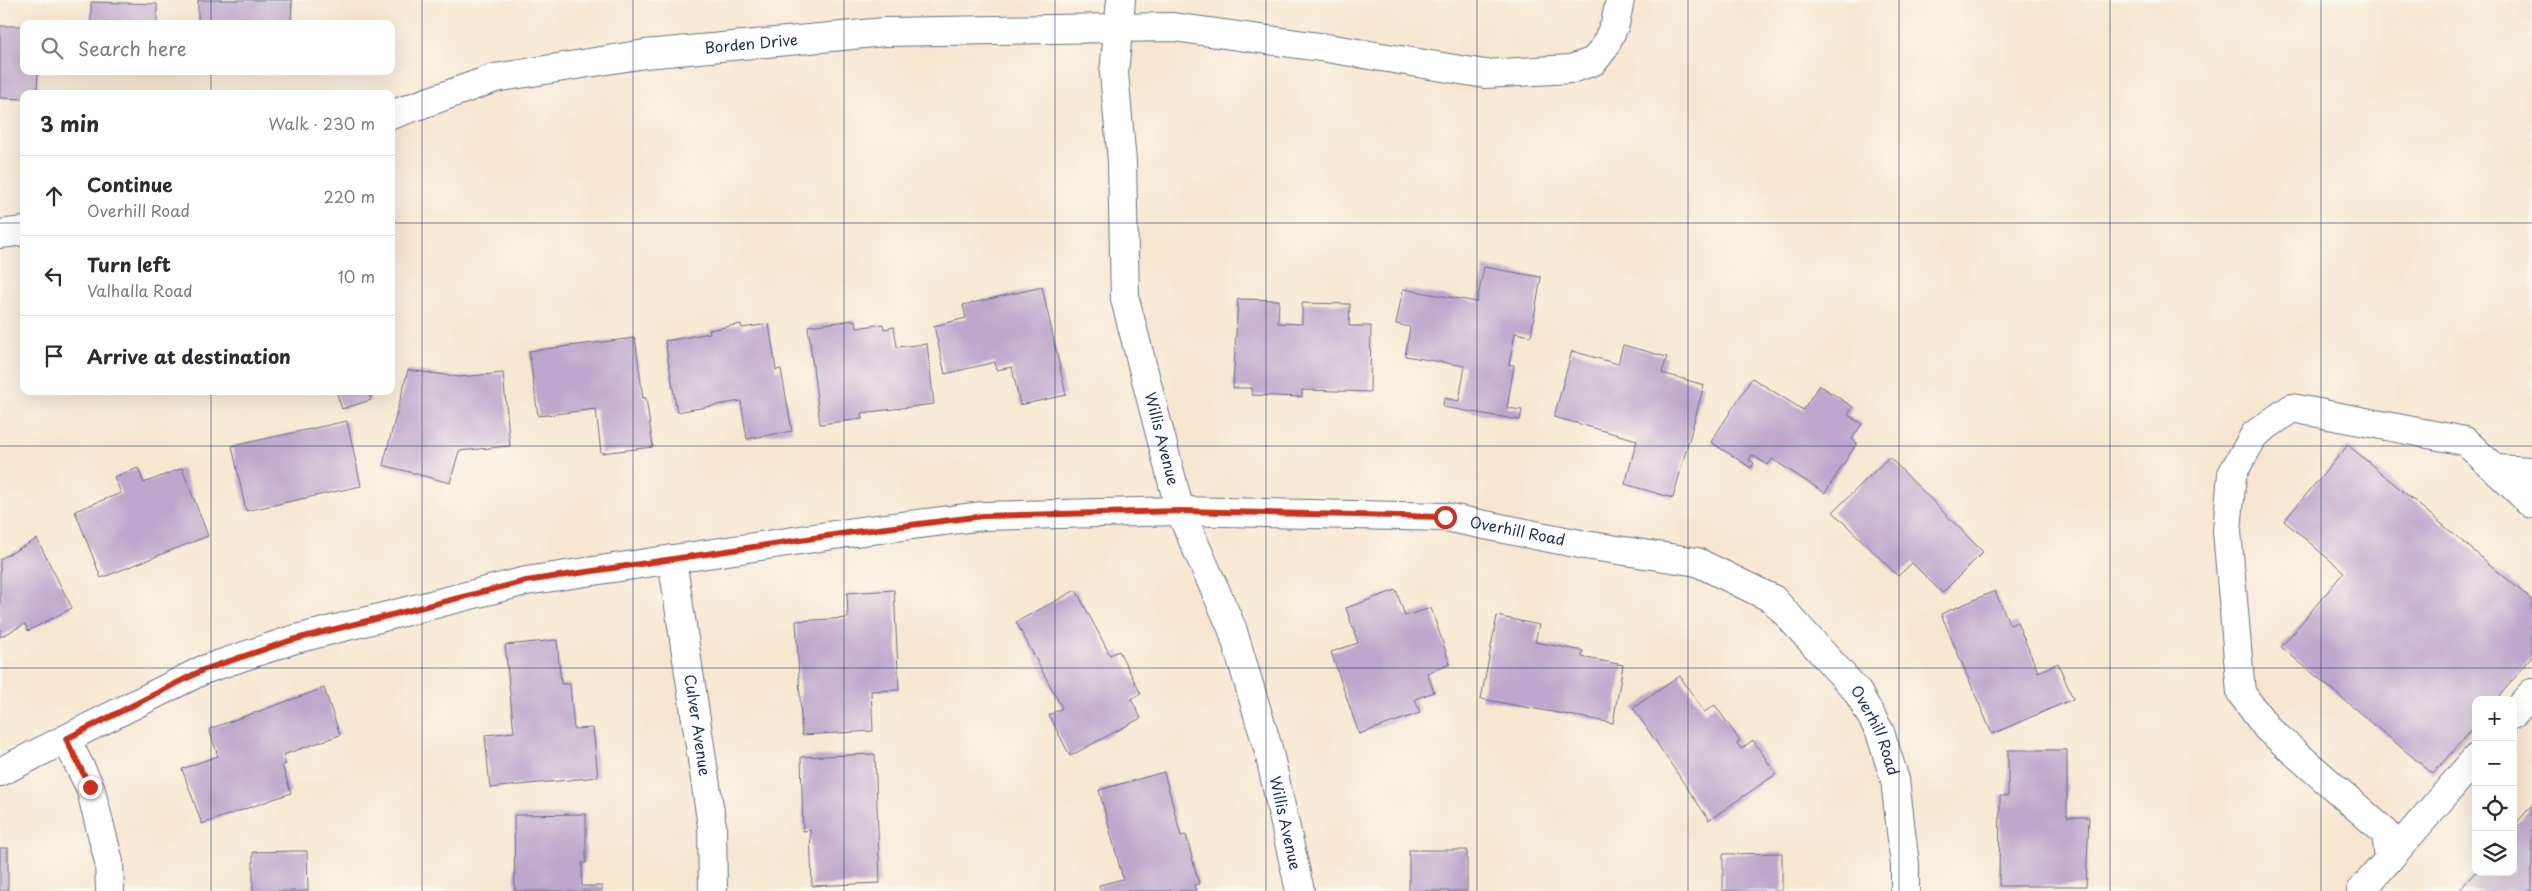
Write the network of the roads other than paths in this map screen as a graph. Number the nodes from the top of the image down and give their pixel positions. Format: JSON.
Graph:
{"nodes":[{"id":1,"x":1120,"y":0,"type":"edge"},
{"id":2,"x":1620,"y":0,"type":"edge"},
{"id":3,"x":1118,"y":28,"type":"junction"},
{"id":4,"x":395,"y":113,"type":"edge"},
{"id":5,"x":20,"y":232,"type":"edge"},
{"id":6,"x":0,"y":234,"type":"edge"},
{"id":7,"x":2495,"y":469,"type":"junction"},
{"id":8,"x":2532,"y":471,"type":"edge"},
{"id":9,"x":2532,"y":504,"type":"edge"},
{"id":10,"x":1180,"y":511,"type":"junction"},
{"id":11,"x":672,"y":559,"type":"junction"},
{"id":12,"x":2532,"y":693,"type":"edge"},
{"id":13,"x":2517,"y":710,"type":"edge"},
{"id":14,"x":66,"y":739,"type":"junction"},
{"id":15,"x":2472,"y":763,"type":"edge"},
{"id":16,"x":0,"y":772,"type":"edge"},
{"id":17,"x":2389,"y":859,"type":"junction"},
{"id":18,"x":110,"y":891,"type":"edge"},
{"id":19,"x":712,"y":891,"type":"edge"},
{"id":20,"x":1300,"y":891,"type":"edge"},
{"id":21,"x":1905,"y":891,"type":"edge"},
{"id":22,"x":2361,"y":891,"type":"edge"}],
"edges":[{"from":1,"to":3,"type":"street","name":"Willis Avenue"},
{"from":2,"to":3,"type":"street","name":"Borden Drive"},
{"from":3,"to":4,"type":"street","name":"Borden Drive"},
{"from":3,"to":10,"type":"street","name":"Willis Avenue"},
{"from":5,"to":6,"type":"street"},
{"from":7,"to":8,"type":"street"},
{"from":7,"to":9,"type":"street"},
{"from":7,"to":17,"type":"street"},
{"from":10,"to":11,"type":"street","name":"Overhill Road"},
{"from":10,"to":20,"type":"street","name":"Willis Avenue"},
{"from":10,"to":21,"type":"street","name":"Overhill Road"},
{"from":11,"to":14,"type":"street","name":"Overhill Road"},
{"from":11,"to":19,"type":"street","name":"Culver Avenue"},
{"from":12,"to":13,"type":"street"},
{"from":14,"to":16,"type":"street","name":"Overhill Road"},
{"from":14,"to":18,"type":"street"},
{"from":15,"to":17,"type":"street"},
{"from":17,"to":22,"type":"street"}]}
